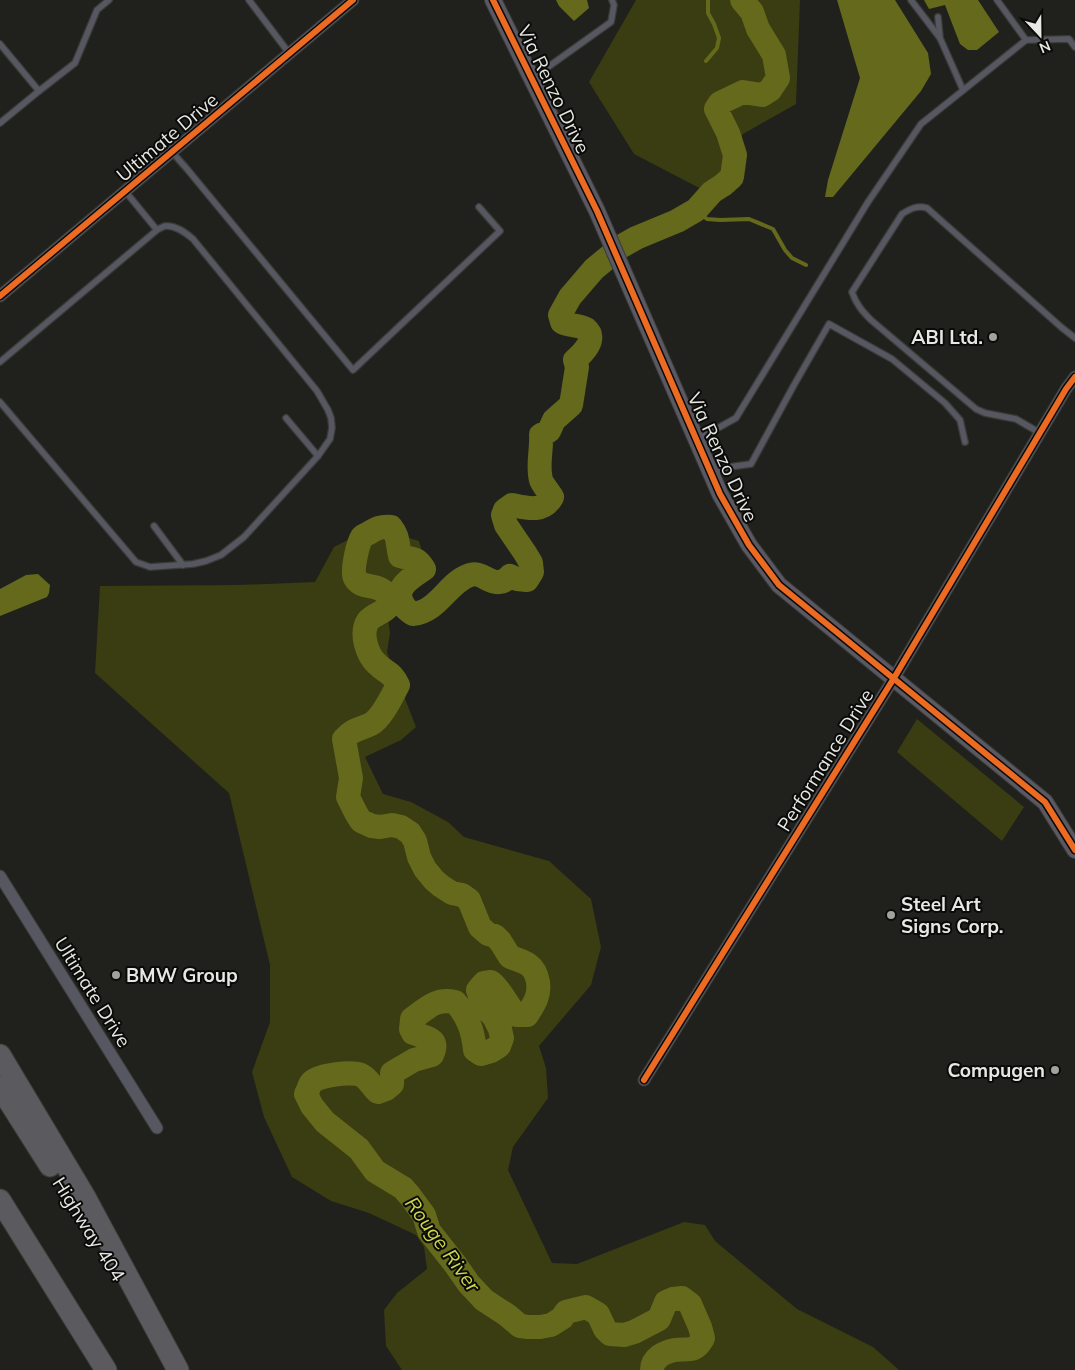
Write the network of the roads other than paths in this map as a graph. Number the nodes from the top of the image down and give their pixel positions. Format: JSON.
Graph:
{"nodes":[{"id":1,"x":109,"y":0,"type":"edge"},
{"id":2,"x":249,"y":0,"type":"edge"},
{"id":3,"x":353,"y":0,"type":"edge"},
{"id":4,"x":493,"y":0,"type":"edge"},
{"id":5,"x":612,"y":0,"type":"edge"},
{"id":6,"x":911,"y":0,"type":"edge"},
{"id":7,"x":997,"y":0,"type":"edge"},
{"id":8,"x":938,"y":17,"type":"dead end"},
{"id":9,"x":940,"y":38,"type":"junction"},
{"id":10,"x":1026,"y":40,"type":"junction"},
{"id":11,"x":0,"y":44,"type":"edge"},
{"id":12,"x":1075,"y":46,"type":"edge"},
{"id":13,"x":289,"y":53,"type":"junction"},
{"id":14,"x":532,"y":78,"type":"junction"},
{"id":15,"x":963,"y":90,"type":"junction"},
{"id":16,"x":39,"y":91,"type":"junction"},
{"id":17,"x":0,"y":123,"type":"edge"},
{"id":18,"x":172,"y":152,"type":"junction"},
{"id":19,"x":125,"y":191,"type":"junction"},
{"id":20,"x":479,"y":207,"type":"dead end"},
{"id":21,"x":157,"y":230,"type":"junction"},
{"id":22,"x":0,"y":296,"type":"edge"},
{"id":23,"x":1075,"y":338,"type":"edge"},
{"id":24,"x":0,"y":362,"type":"edge"},
{"id":25,"x":1075,"y":377,"type":"edge"},
{"id":26,"x":0,"y":402,"type":"edge"},
{"id":27,"x":286,"y":418,"type":"dead end"},
{"id":28,"x":1040,"y":433,"type":"junction"},
{"id":29,"x":696,"y":440,"type":"junction"},
{"id":30,"x":964,"y":442,"type":"dead end"},
{"id":31,"x":318,"y":456,"type":"junction"},
{"id":32,"x":711,"y":473,"type":"junction"},
{"id":33,"x":154,"y":526,"type":"dead end"},
{"id":34,"x":183,"y":565,"type":"junction"},
{"id":35,"x":894,"y":678,"type":"junction"},
{"id":36,"x":1075,"y":850,"type":"edge"},
{"id":37,"x":0,"y":876,"type":"edge"},
{"id":38,"x":0,"y":1055,"type":"edge"},
{"id":39,"x":644,"y":1080,"type":"dead end"},
{"id":40,"x":0,"y":1087,"type":"edge"},
{"id":41,"x":157,"y":1128,"type":"dead end"},
{"id":42,"x":0,"y":1200,"type":"edge"},
{"id":43,"x":0,"y":1206,"type":"edge"},
{"id":44,"x":16,"y":1226,"type":"junction"},
{"id":45,"x":106,"y":1370,"type":"edge"},
{"id":46,"x":178,"y":1370,"type":"edge"}],
"edges":[{"from":1,"to":16,"type":"lane"},
{"from":2,"to":13,"type":"lane"},
{"from":3,"to":13,"type":"street","name":"Ultimate Drive"},
{"from":4,"to":14,"type":"street","name":"Via Renzo Drive"},
{"from":5,"to":14,"type":"lane"},
{"from":6,"to":9,"type":"lane"},
{"from":7,"to":10,"type":"lane"},
{"from":8,"to":9,"type":"lane"},
{"from":9,"to":15,"type":"lane"},
{"from":10,"to":12,"type":"lane"},
{"from":10,"to":15,"type":"lane"},
{"from":11,"to":16,"type":"lane"},
{"from":13,"to":18,"type":"street","name":"Ultimate Drive"},
{"from":14,"to":29,"type":"street","name":"Via Renzo Drive"},
{"from":15,"to":29,"type":"lane"},
{"from":16,"to":17,"type":"lane"},
{"from":18,"to":19,"type":"street","name":"Ultimate Drive"},
{"from":18,"to":20,"type":"lane"},
{"from":19,"to":21,"type":"lane"},
{"from":19,"to":22,"type":"street","name":"Ultimate Drive"},
{"from":21,"to":24,"type":"lane"},
{"from":21,"to":31,"type":"lane"},
{"from":23,"to":28,"type":"lane"},
{"from":25,"to":28,"type":"street","name":"Performance Drive"},
{"from":26,"to":34,"type":"lane"},
{"from":27,"to":31,"type":"lane"},
{"from":28,"to":35,"type":"street","name":"Performance Drive"},
{"from":29,"to":32,"type":"street","name":"Via Renzo Drive"},
{"from":30,"to":32,"type":"lane"},
{"from":31,"to":34,"type":"lane"},
{"from":32,"to":35,"type":"street","name":"Via Renzo Drive"},
{"from":33,"to":34,"type":"lane"},
{"from":35,"to":36,"type":"street","name":"Via Renzo Drive"},
{"from":35,"to":39,"type":"street","name":"Performance Drive"},
{"from":37,"to":41,"type":"street","name":"Ultimate Drive"},
{"from":38,"to":46,"type":"highway"},
{"from":40,"to":46,"type":"highway","name":"Highway 404"},
{"from":42,"to":44,"type":"highway"},
{"from":43,"to":44,"type":"highway"},
{"from":44,"to":45,"type":"highway"}]}
